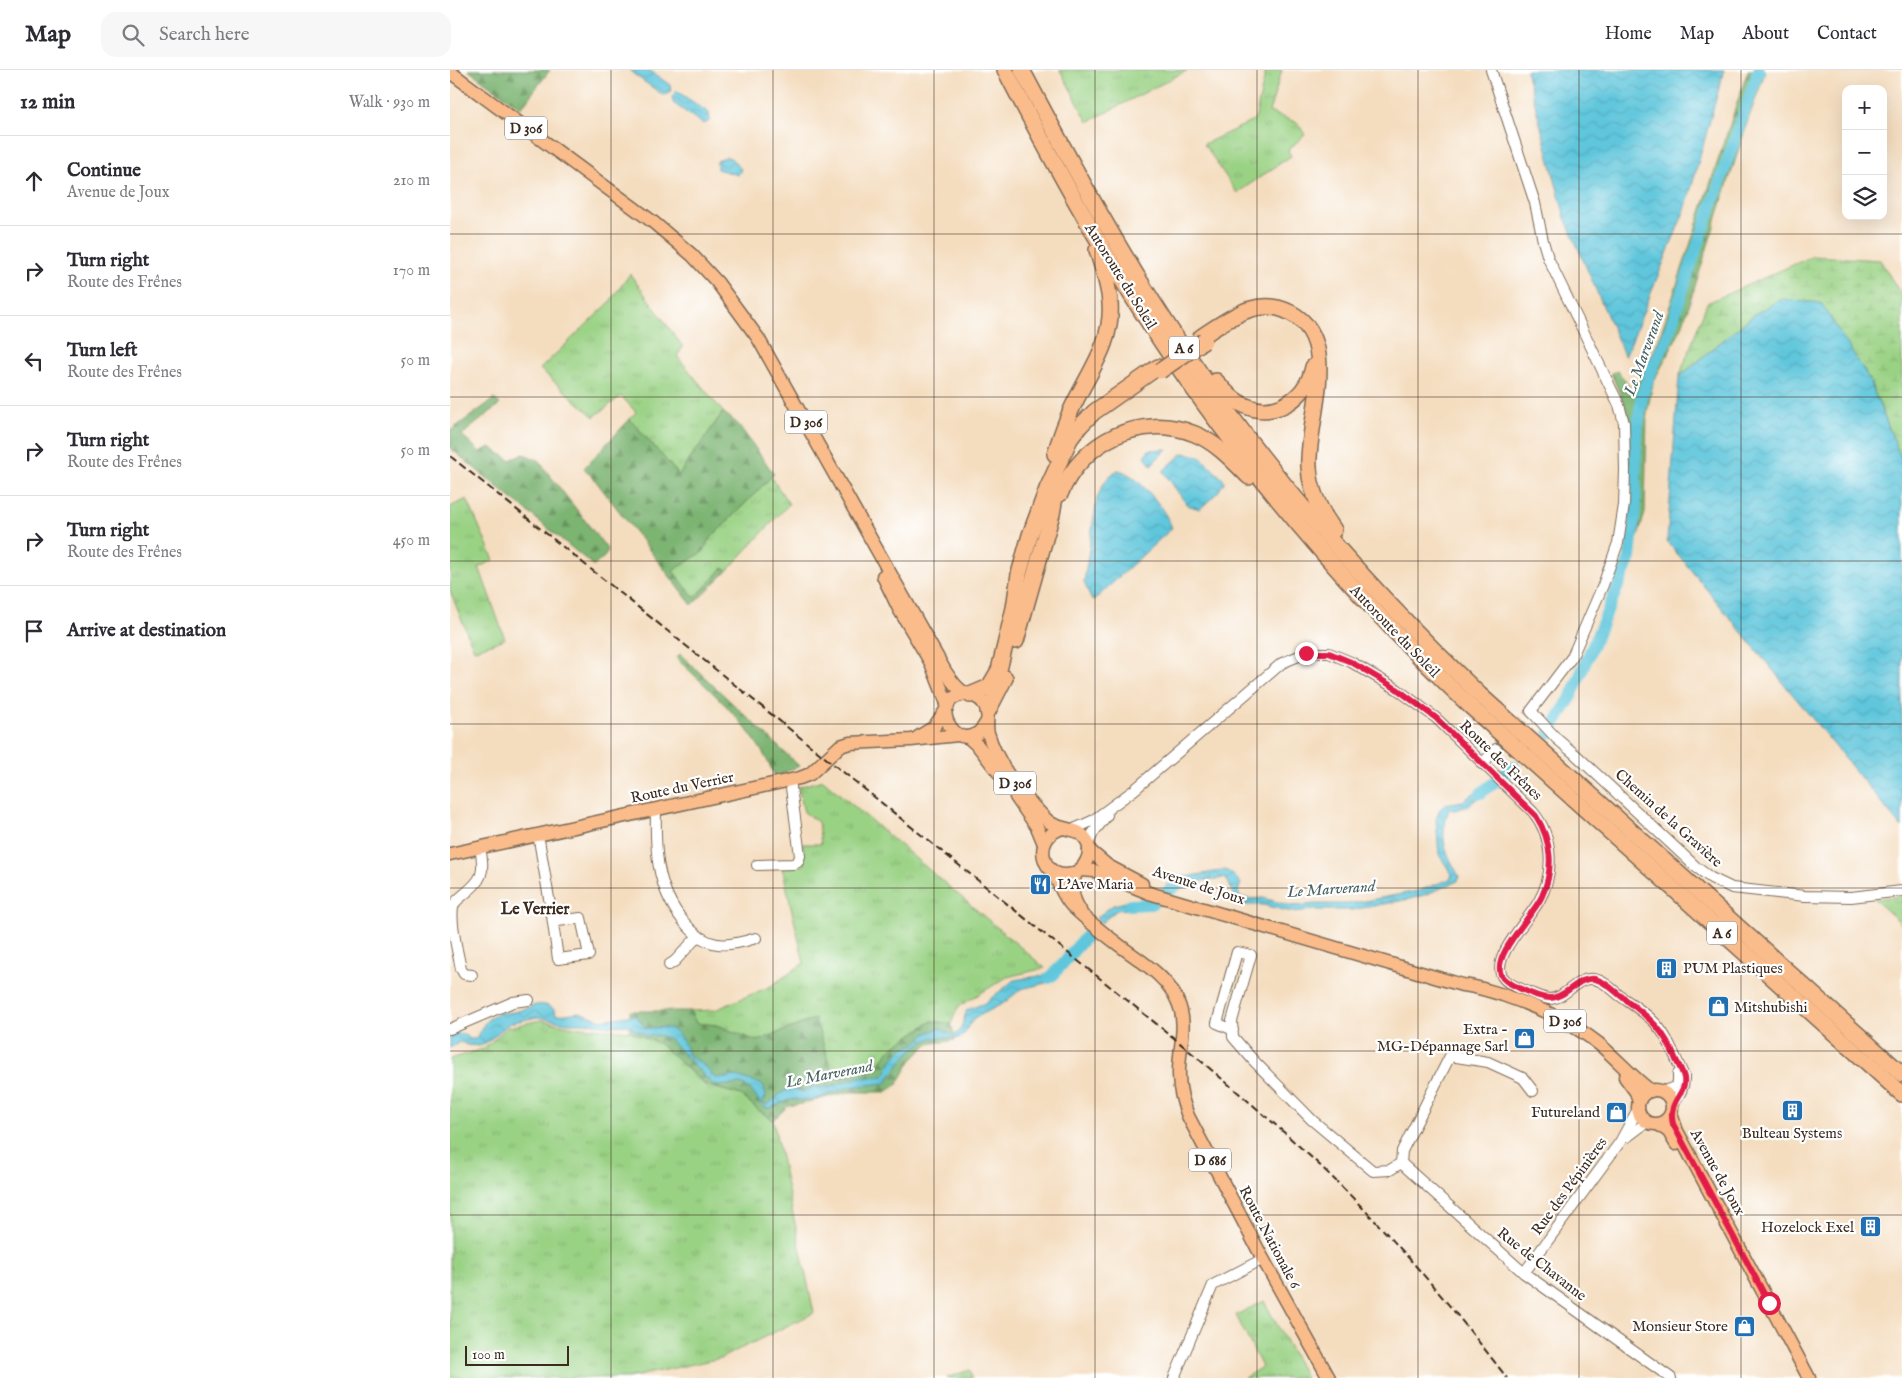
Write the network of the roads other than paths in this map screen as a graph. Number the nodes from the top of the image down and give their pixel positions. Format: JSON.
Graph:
{"nodes":[{"id":1,"x":1005,"y":70,"type":"edge"},
{"id":2,"x":1022,"y":70,"type":"edge"},
{"id":3,"x":1491,"y":70,"type":"edge"},
{"id":4,"x":450,"y":72,"type":"edge"},
{"id":5,"x":1088,"y":223,"type":"junction"},
{"id":6,"x":1202,"y":339,"type":"junction"},
{"id":7,"x":757,"y":343,"type":"junction"},
{"id":8,"x":1183,"y":347,"type":"junction"},
{"id":9,"x":1159,"y":369,"type":"junction"},
{"id":10,"x":1047,"y":489,"type":"junction"},
{"id":11,"x":1052,"y":514,"type":"junction"},
{"id":12,"x":1302,"y":528,"type":"junction"},
{"id":13,"x":1384,"y":600,"type":"junction"},
{"id":14,"x":969,"y":694,"type":"junction"},
{"id":15,"x":947,"y":708,"type":"junction"},
{"id":16,"x":987,"y":717,"type":"junction"},
{"id":17,"x":963,"y":736,"type":"junction"},
{"id":18,"x":911,"y":740,"type":"junction"},
{"id":19,"x":1496,"y":749,"type":"tunnel mouth"},
{"id":20,"x":1482,"y":764,"type":"junction"},
{"id":21,"x":790,"y":780,"type":"junction"},
{"id":22,"x":1115,"y":805,"type":"junction"},
{"id":23,"x":656,"y":809,"type":"junction"},
{"id":24,"x":1068,"y":829,"type":"junction"},
{"id":25,"x":538,"y":834,"type":"junction"},
{"id":26,"x":1044,"y":844,"type":"junction"},
{"id":27,"x":480,"y":847,"type":"junction"},
{"id":28,"x":1089,"y":847,"type":"junction"},
{"id":29,"x":450,"y":854,"type":"edge"},
{"id":30,"x":757,"y":865,"type":"dead end"},
{"id":31,"x":1051,"y":870,"type":"junction"},
{"id":32,"x":1079,"y":871,"type":"junction"},
{"id":33,"x":1902,"y":891,"type":"edge"},
{"id":34,"x":1153,"y":892,"type":"junction"},
{"id":35,"x":552,"y":916,"type":"junction"},
{"id":36,"x":1085,"y":917,"type":"junction"},
{"id":37,"x":697,"y":937,"type":"junction"},
{"id":38,"x":756,"y":938,"type":"dead end"},
{"id":39,"x":669,"y":965,"type":"dead end"},
{"id":40,"x":472,"y":975,"type":"dead end"},
{"id":41,"x":1462,"y":985,"type":"junction"},
{"id":42,"x":530,"y":1000,"type":"dead end"},
{"id":43,"x":450,"y":1029,"type":"edge"},
{"id":44,"x":1232,"y":1030,"type":"junction"},
{"id":45,"x":1679,"y":1066,"type":"junction"},
{"id":46,"x":1902,"y":1074,"type":"edge"},
{"id":47,"x":1533,"y":1091,"type":"dead end"},
{"id":48,"x":1657,"y":1091,"type":"junction"},
{"id":49,"x":1902,"y":1094,"type":"edge"},
{"id":50,"x":1639,"y":1105,"type":"junction"},
{"id":51,"x":1671,"y":1110,"type":"junction"},
{"id":52,"x":1652,"y":1123,"type":"junction"},
{"id":53,"x":1620,"y":1142,"type":"junction"},
{"id":54,"x":1401,"y":1163,"type":"junction"},
{"id":55,"x":1263,"y":1259,"type":"junction"},
{"id":56,"x":1524,"y":1273,"type":"junction"},
{"id":57,"x":1174,"y":1378,"type":"edge"},
{"id":58,"x":1329,"y":1378,"type":"edge"},
{"id":59,"x":1671,"y":1378,"type":"edge"},
{"id":60,"x":1801,"y":1378,"type":"edge"},
{"id":61,"x":1810,"y":1378,"type":"edge"}],
"edges":[{"from":1,"to":5,"type":"highway","name":"Autoroute du Soleil","number":"A 6"},
{"from":2,"to":8,"type":"highway","name":"Autoroute du Soleil","number":"A 6"},
{"from":3,"to":33,"type":"street","name":"Chemin de la Gravière"},
{"from":4,"to":7,"type":"main road","number":"D 306"},
{"from":5,"to":10,"type":"highway"},
{"from":5,"to":12,"type":"highway","name":"Autoroute du Soleil","number":"A 6"},
{"from":6,"to":8,"type":"highway"},
{"from":6,"to":9,"type":"highway","bridge":true},
{"from":6,"to":13,"type":"highway"},
{"from":7,"to":14,"type":"main road","number":"D 306"},
{"from":7,"to":15,"type":"main road","number":"D 306"},
{"from":8,"to":13,"type":"highway","name":"Autoroute du Soleil","number":"A 6"},
{"from":9,"to":10,"type":"highway"},
{"from":9,"to":11,"type":"highway"},
{"from":10,"to":14,"type":"highway"},
{"from":11,"to":12,"type":"highway"},
{"from":11,"to":16,"type":"highway"},
{"from":12,"to":49,"type":"highway","name":"Autoroute du Soleil","number":"A 6"},
{"from":13,"to":46,"type":"highway","name":"Autoroute du Soleil","number":"A 6"},
{"from":14,"to":15,"type":"main road"},
{"from":14,"to":16,"type":"main road"},
{"from":15,"to":17,"type":"main road"},
{"from":15,"to":18,"type":"main road","name":"Route du Verrier"},
{"from":16,"to":17,"type":"main road"},
{"from":16,"to":24,"type":"main road","number":"D 306"},
{"from":17,"to":18,"type":"main road","name":"Route du Verrier"},
{"from":17,"to":26,"type":"main road","number":"D 306"},
{"from":18,"to":21,"type":"main road","name":"Route du Verrier"},
{"from":19,"to":20,"type":"street"},
{"from":20,"to":22,"type":"street","name":"Route des Frênes"},
{"from":20,"to":45,"type":"street","name":"Route des Frênes"},
{"from":21,"to":23,"type":"main road","name":"Route du Verrier"},
{"from":21,"to":30,"type":"street"},
{"from":22,"to":24,"type":"street","name":"Route des Frênes"},
{"from":22,"to":28,"type":"street","name":"Route des Frênes"},
{"from":23,"to":25,"type":"main road","name":"Route du Verrier"},
{"from":23,"to":37,"type":"street"},
{"from":24,"to":26,"type":"main road"},
{"from":24,"to":28,"type":"main road"},
{"from":25,"to":27,"type":"main road","name":"Route du Verrier"},
{"from":25,"to":35,"type":"street"},
{"from":26,"to":31,"type":"main road"},
{"from":27,"to":29,"type":"main road","name":"Route du Verrier"},
{"from":27,"to":40,"type":"street"},
{"from":28,"to":32,"type":"main road"},
{"from":28,"to":34,"type":"main road","name":"Avenue de Joux","number":"D 306"},
{"from":31,"to":32,"type":"main road"},
{"from":31,"to":36,"type":"main road","name":"Route Nationale 6","number":"D 686"},
{"from":32,"to":34,"type":"main road","name":"Avenue de Joux","number":"D 306"},
{"from":32,"to":36,"type":"main road","name":"Route Nationale 6"},
{"from":34,"to":41,"type":"main road","name":"Avenue de Joux","number":"D 306"},
{"from":35,"to":35,"type":"street"},
{"from":36,"to":55,"type":"main road","name":"Route Nationale 6","number":"D 686"},
{"from":37,"to":38,"type":"street"},
{"from":37,"to":39,"type":"street"},
{"from":41,"to":48,"type":"main road","name":"Avenue de Joux","number":"D 306"},
{"from":41,"to":50,"type":"main road","name":"Avenue de Joux","number":"D 306"},
{"from":42,"to":43,"type":"street"},
{"from":44,"to":44,"type":"street"},
{"from":44,"to":54,"type":"street"},
{"from":45,"to":48,"type":"street"},
{"from":45,"to":51,"type":"street","name":"Route des Frênes"},
{"from":47,"to":54,"type":"street"},
{"from":48,"to":50,"type":"main road"},
{"from":48,"to":51,"type":"main road"},
{"from":50,"to":52,"type":"main road"},
{"from":50,"to":53,"type":"street","name":"Rue des Pépinières"},
{"from":51,"to":52,"type":"main road"},
{"from":51,"to":61,"type":"main road","name":"Avenue de Joux"},
{"from":52,"to":53,"type":"street","name":"Rue des Pépinières"},
{"from":52,"to":60,"type":"main road","name":"Avenue de Joux"},
{"from":53,"to":56,"type":"street","name":"Rue des Pépinières"},
{"from":54,"to":56,"type":"street","name":"Rue de Chavanne"},
{"from":55,"to":57,"type":"street"},
{"from":55,"to":58,"type":"main road","name":"Route Nationale 6","number":"D 686"},
{"from":56,"to":59,"type":"street","name":"Rue de Chavanne"}]}
